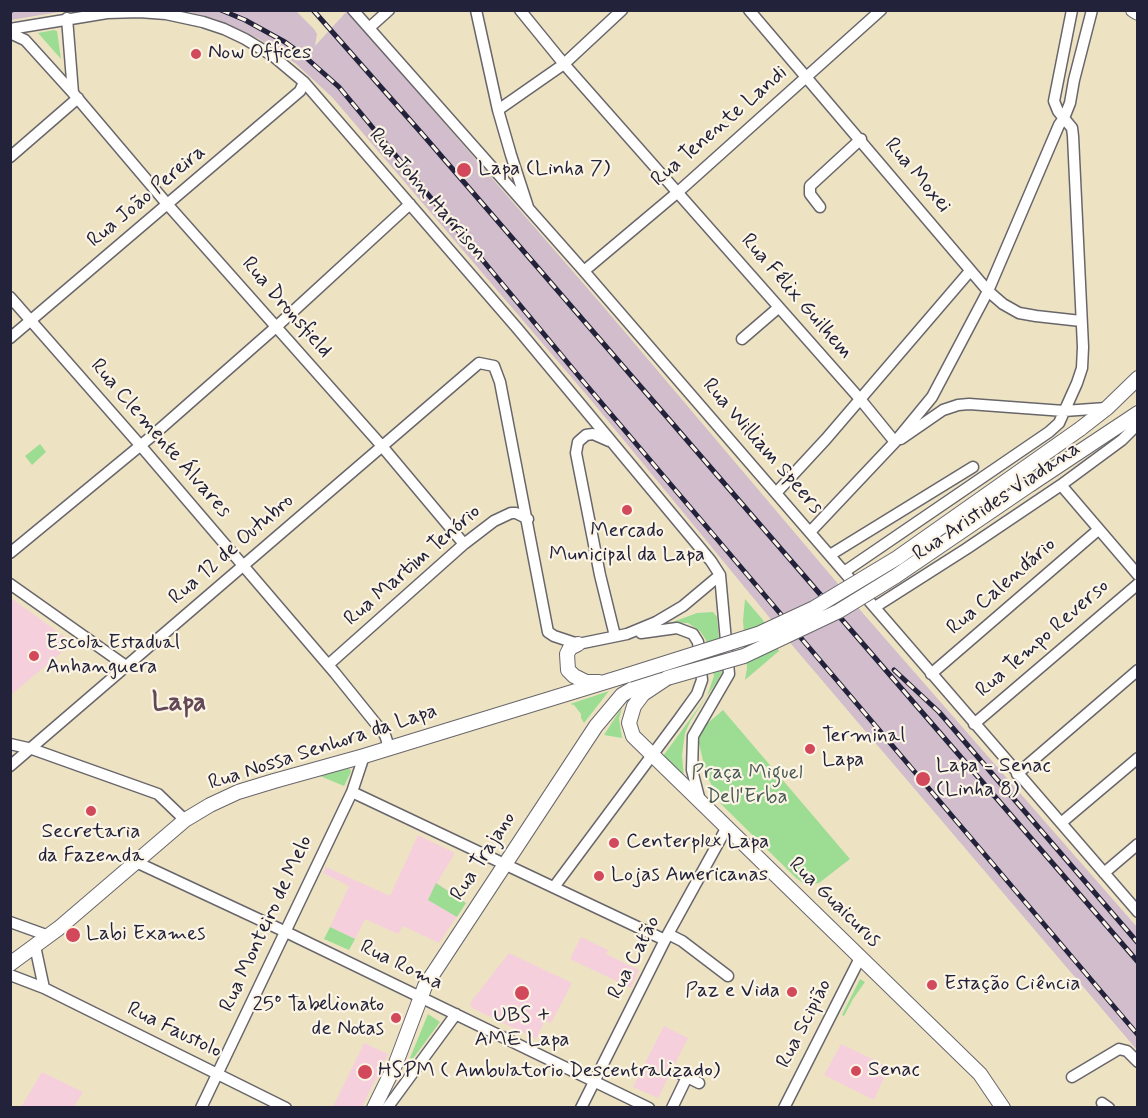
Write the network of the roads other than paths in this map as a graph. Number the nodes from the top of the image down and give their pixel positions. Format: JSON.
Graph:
{"nodes":[{"id":1,"x":353,"y":10,"type":"edge"},
{"id":2,"x":389,"y":10,"type":"edge"},
{"id":3,"x":476,"y":10,"type":"edge"},
{"id":4,"x":520,"y":10,"type":"edge"},
{"id":5,"x":622,"y":10,"type":"edge"},
{"id":6,"x":749,"y":10,"type":"edge"},
{"id":7,"x":881,"y":10,"type":"edge"},
{"id":8,"x":1072,"y":10,"type":"edge"},
{"id":9,"x":1092,"y":10,"type":"edge"},
{"id":10,"x":1133,"y":10,"type":"edge"},
{"id":11,"x":1137,"y":13,"type":"edge"},
{"id":12,"x":68,"y":18,"type":"junction"},
{"id":13,"x":369,"y":28,"type":"junction"},
{"id":14,"x":10,"y":31,"type":"edge"},
{"id":15,"x":564,"y":64,"type":"junction"},
{"id":16,"x":806,"y":76,"type":"junction"},
{"id":17,"x":304,"y":82,"type":"junction"},
{"id":18,"x":75,"y":95,"type":"junction"},
{"id":19,"x":498,"y":110,"type":"junction"},
{"id":20,"x":1064,"y":118,"type":"junction"},
{"id":21,"x":861,"y":139,"type":"junction"},
{"id":22,"x":10,"y":157,"type":"edge"},
{"id":23,"x":678,"y":192,"type":"junction"},
{"id":24,"x":410,"y":204,"type":"junction"},
{"id":25,"x":168,"y":205,"type":"junction"},
{"id":26,"x":820,"y":207,"type":"dead end"},
{"id":27,"x":530,"y":211,"type":"junction"},
{"id":28,"x":584,"y":271,"type":"junction"},
{"id":29,"x":970,"y":271,"type":"junction"},
{"id":30,"x":988,"y":291,"type":"junction"},
{"id":31,"x":10,"y":297,"type":"edge"},
{"id":32,"x":778,"y":308,"type":"junction"},
{"id":33,"x":31,"y":320,"type":"junction"},
{"id":34,"x":1081,"y":321,"type":"junction"},
{"id":35,"x":276,"y":327,"type":"junction"},
{"id":36,"x":10,"y":338,"type":"edge"},
{"id":37,"x":742,"y":339,"type":"dead end"},
{"id":38,"x":1137,"y":378,"type":"edge"},
{"id":39,"x":860,"y":399,"type":"junction"},
{"id":40,"x":1107,"y":408,"type":"junction"},
{"id":41,"x":1064,"y":411,"type":"junction"},
{"id":42,"x":1137,"y":413,"type":"edge"},
{"id":43,"x":1137,"y":423,"type":"edge"},
{"id":44,"x":612,"y":442,"type":"junction"},
{"id":45,"x":896,"y":442,"type":"junction"},
{"id":46,"x":140,"y":445,"type":"junction"},
{"id":47,"x":381,"y":445,"type":"junction"},
{"id":48,"x":973,"y":467,"type":"dead end"},
{"id":49,"x":1061,"y":485,"type":"junction"},
{"id":50,"x":776,"y":493,"type":"junction"},
{"id":51,"x":528,"y":519,"type":"junction"},
{"id":52,"x":1098,"y":530,"type":"junction"},
{"id":53,"x":810,"y":532,"type":"junction"},
{"id":54,"x":464,"y":544,"type":"junction"},
{"id":55,"x":10,"y":554,"type":"edge"},
{"id":56,"x":830,"y":555,"type":"junction"},
{"id":57,"x":244,"y":566,"type":"junction"},
{"id":58,"x":844,"y":572,"type":"junction"},
{"id":59,"x":720,"y":575,"type":"junction"},
{"id":60,"x":1137,"y":575,"type":"edge"},
{"id":61,"x":1137,"y":584,"type":"edge"},
{"id":62,"x":10,"y":585,"type":"edge"},
{"id":63,"x":875,"y":607,"type":"junction"},
{"id":64,"x":621,"y":635,"type":"junction"},
{"id":65,"x":578,"y":644,"type":"junction"},
{"id":66,"x":328,"y":665,"type":"junction"},
{"id":67,"x":126,"y":666,"type":"junction"},
{"id":68,"x":1137,"y":670,"type":"edge"},
{"id":69,"x":931,"y":674,"type":"junction"},
{"id":70,"x":667,"y":678,"type":"junction"},
{"id":71,"x":607,"y":682,"type":"junction"},
{"id":72,"x":974,"y":724,"type":"junction"},
{"id":73,"x":10,"y":744,"type":"edge"},
{"id":74,"x":32,"y":749,"type":"junction"},
{"id":75,"x":387,"y":749,"type":"junction"},
{"id":76,"x":364,"y":756,"type":"junction"},
{"id":77,"x":652,"y":756,"type":"junction"},
{"id":78,"x":1137,"y":758,"type":"edge"},
{"id":79,"x":10,"y":766,"type":"edge"},
{"id":80,"x":1017,"y":774,"type":"junction"},
{"id":81,"x":352,"y":792,"type":"junction"},
{"id":82,"x":700,"y":801,"type":"junction"},
{"id":83,"x":184,"y":820,"type":"junction"},
{"id":84,"x":1061,"y":823,"type":"junction"},
{"id":85,"x":727,"y":827,"type":"junction"},
{"id":86,"x":1137,"y":844,"type":"edge"},
{"id":87,"x":136,"y":862,"type":"junction"},
{"id":88,"x":505,"y":864,"type":"junction"},
{"id":89,"x":1104,"y":873,"type":"junction"},
{"id":90,"x":554,"y":887,"type":"junction"},
{"id":91,"x":1137,"y":912,"type":"edge"},
{"id":92,"x":10,"y":922,"type":"edge"},
{"id":93,"x":286,"y":932,"type":"junction"},
{"id":94,"x":49,"y":936,"type":"junction"},
{"id":95,"x":667,"y":937,"type":"junction"},
{"id":96,"x":34,"y":946,"type":"junction"},
{"id":97,"x":860,"y":958,"type":"junction"},
{"id":98,"x":10,"y":964,"type":"edge"},
{"id":99,"x":10,"y":975,"type":"edge"},
{"id":100,"x":729,"y":976,"type":"dead end"},
{"id":101,"x":44,"y":988,"type":"junction"},
{"id":102,"x":420,"y":997,"type":"junction"},
{"id":103,"x":456,"y":1014,"type":"junction"},
{"id":104,"x":1137,"y":1062,"type":"edge"},
{"id":105,"x":217,"y":1074,"type":"junction"},
{"id":106,"x":1072,"y":1077,"type":"dead end"},
{"id":107,"x":594,"y":1081,"type":"junction"},
{"id":108,"x":699,"y":1083,"type":"dead end"},
{"id":109,"x":1001,"y":1106,"type":"edge"},
{"id":110,"x":201,"y":1107,"type":"edge"},
{"id":111,"x":286,"y":1107,"type":"edge"},
{"id":112,"x":374,"y":1107,"type":"edge"},
{"id":113,"x":387,"y":1107,"type":"edge"},
{"id":114,"x":581,"y":1107,"type":"edge"},
{"id":115,"x":649,"y":1107,"type":"edge"},
{"id":116,"x":672,"y":1107,"type":"edge"},
{"id":117,"x":784,"y":1107,"type":"edge"}],
"edges":[{"from":1,"to":13,"type":"street","name":"Rua William Speers"},
{"from":2,"to":13,"type":"street"},
{"from":3,"to":19,"type":"street"},
{"from":4,"to":15,"type":"street","name":"Rua Félix Guilhem"},
{"from":5,"to":15,"type":"street"},
{"from":6,"to":16,"type":"street","name":"Rua Moxei"},
{"from":7,"to":16,"type":"street","name":"Rua Tenente Landi"},
{"from":8,"to":20,"type":"street"},
{"from":9,"to":20,"type":"street"},
{"from":10,"to":11,"type":"main road"},
{"from":12,"to":14,"type":"street","name":"Rua John Harrison"},
{"from":12,"to":17,"type":"street","name":"Rua John Harrison"},
{"from":12,"to":18,"type":"street"},
{"from":13,"to":27,"type":"street","name":"Rua William Speers"},
{"from":14,"to":18,"type":"street","name":"Rua Dronsfield"},
{"from":15,"to":19,"type":"street"},
{"from":15,"to":23,"type":"street","name":"Rua Félix Guilhem"},
{"from":16,"to":21,"type":"street","name":"Rua Moxei"},
{"from":16,"to":23,"type":"street","name":"Rua Tenente Landi"},
{"from":17,"to":24,"type":"street","name":"Rua John Harrison"},
{"from":17,"to":25,"type":"street","name":"Rua João Pereira"},
{"from":18,"to":22,"type":"street"},
{"from":18,"to":25,"type":"street","name":"Rua Dronsfield"},
{"from":19,"to":27,"type":"street"},
{"from":20,"to":30,"type":"street"},
{"from":20,"to":34,"type":"street"},
{"from":21,"to":26,"type":"street"},
{"from":21,"to":29,"type":"street","name":"Rua Moxei"},
{"from":23,"to":28,"type":"street","name":"Rua Tenente Landi"},
{"from":23,"to":32,"type":"street","name":"Rua Félix Guilhem"},
{"from":24,"to":35,"type":"street"},
{"from":24,"to":44,"type":"street","name":"Rua John Harrison"},
{"from":25,"to":33,"type":"street","name":"Rua João Pereira"},
{"from":25,"to":35,"type":"street","name":"Rua Dronsfield"},
{"from":27,"to":28,"type":"street","name":"Rua William Speers"},
{"from":28,"to":50,"type":"street","name":"Rua William Speers"},
{"from":29,"to":30,"type":"street","name":"Rua Moxei"},
{"from":29,"to":39,"type":"street"},
{"from":30,"to":34,"type":"street","name":"Rua Moxei"},
{"from":30,"to":45,"type":"street"},
{"from":31,"to":33,"type":"street","name":"Rua Clemente Álvares"},
{"from":32,"to":37,"type":"street"},
{"from":32,"to":39,"type":"street","name":"Rua Félix Guilhem"},
{"from":33,"to":36,"type":"street","name":"Rua João Pereira"},
{"from":33,"to":46,"type":"street","name":"Rua Clemente Álvares"},
{"from":34,"to":41,"type":"street"},
{"from":35,"to":46,"type":"street"},
{"from":35,"to":47,"type":"street","name":"Rua Dronsfield"},
{"from":38,"to":40,"type":"main road","name":"Rua Nossa Senhora da Lapa"},
{"from":39,"to":45,"type":"street","name":"Rua Félix Guilhem"},
{"from":39,"to":50,"type":"street"},
{"from":40,"to":41,"type":"street"},
{"from":40,"to":71,"type":"main road","name":"Rua Nossa Senhora da Lapa","bridge":true},
{"from":41,"to":45,"type":"street"},
{"from":41,"to":58,"type":"street"},
{"from":42,"to":70,"type":"main road","name":"Rua Trajano","bridge":true},
{"from":43,"to":49,"type":"street","name":"Rua Aristides Viadana"},
{"from":44,"to":59,"type":"street","name":"Rua John Harrison"},
{"from":44,"to":64,"type":"street"},
{"from":45,"to":53,"type":"street"},
{"from":46,"to":55,"type":"street"},
{"from":46,"to":57,"type":"street","name":"Rua Clemente Álvares"},
{"from":47,"to":51,"type":"street","name":"Rua 12 de Outubro"},
{"from":47,"to":54,"type":"street","name":"Rua Dronsfield"},
{"from":47,"to":57,"type":"street","name":"Rua 12 de Outubro"},
{"from":48,"to":56,"type":"street"},
{"from":49,"to":52,"type":"street"},
{"from":49,"to":63,"type":"street","name":"Rua Aristides Viadana"},
{"from":50,"to":53,"type":"street","name":"Rua William Speers"},
{"from":51,"to":54,"type":"street","name":"Rua Martim Tenório"},
{"from":51,"to":65,"type":"street"},
{"from":52,"to":60,"type":"street"},
{"from":52,"to":69,"type":"street","name":"Rua Calendário"},
{"from":53,"to":56,"type":"street","name":"Rua William Speers"},
{"from":54,"to":66,"type":"street","name":"Rua Martim Tenório"},
{"from":56,"to":58,"type":"street","name":"Rua William Speers"},
{"from":57,"to":66,"type":"street","name":"Rua Clemente Álvares"},
{"from":57,"to":67,"type":"street","name":"Rua 12 de Outubro"},
{"from":58,"to":63,"type":"street","name":"Rua William Speers"},
{"from":59,"to":64,"type":"street"},
{"from":59,"to":82,"type":"street"},
{"from":61,"to":72,"type":"street","name":"Rua Tempo Reverso"},
{"from":62,"to":67,"type":"street"},
{"from":63,"to":69,"type":"street","name":"Rua William Speers"},
{"from":64,"to":65,"type":"street"},
{"from":64,"to":77,"type":"street"},
{"from":65,"to":71,"type":"main road"},
{"from":66,"to":75,"type":"street","name":"Rua Clemente Álvares"},
{"from":67,"to":74,"type":"street","name":"Rua 12 de Outubro"},
{"from":68,"to":80,"type":"street"},
{"from":69,"to":72,"type":"street","name":"Rua William Speers"},
{"from":70,"to":77,"type":"main road","name":"Rua Guaicurus"},
{"from":70,"to":88,"type":"main road","name":"Rua Trajano"},
{"from":71,"to":75,"type":"main road","name":"Rua Nossa Senhora da Lapa"},
{"from":72,"to":80,"type":"street","name":"Rua William Speers"},
{"from":73,"to":74,"type":"street"},
{"from":74,"to":79,"type":"street","name":"Rua 12 de Outubro"},
{"from":74,"to":83,"type":"street"},
{"from":75,"to":76,"type":"main road","name":"Rua Nossa Senhora da Lapa"},
{"from":76,"to":81,"type":"street","name":"Rua Monteiro de Melo"},
{"from":76,"to":83,"type":"main road","name":"Rua Nossa Senhora da Lapa"},
{"from":77,"to":82,"type":"main road","name":"Rua Guaicurus"},
{"from":77,"to":90,"type":"street"},
{"from":78,"to":84,"type":"street"},
{"from":80,"to":84,"type":"street","name":"Rua William Speers"},
{"from":81,"to":88,"type":"street"},
{"from":81,"to":93,"type":"street","name":"Rua Monteiro de Melo"},
{"from":82,"to":85,"type":"main road","name":"Rua Guaicurus"},
{"from":83,"to":87,"type":"main road","name":"Rua Nossa Senhora da Lapa"},
{"from":84,"to":89,"type":"street","name":"Rua William Speers"},
{"from":85,"to":95,"type":"street","name":"Rua Catão"},
{"from":85,"to":97,"type":"main road","name":"Rua Guaicurus"},
{"from":86,"to":89,"type":"street"},
{"from":87,"to":93,"type":"street","name":"Rua Roma"},
{"from":87,"to":94,"type":"main road","name":"Rua Nossa Senhora da Lapa"},
{"from":88,"to":90,"type":"street"},
{"from":88,"to":102,"type":"main road","name":"Rua Trajano"},
{"from":89,"to":91,"type":"street","name":"Rua William Speers"},
{"from":90,"to":95,"type":"street"},
{"from":92,"to":94,"type":"street"},
{"from":93,"to":102,"type":"street","name":"Rua Roma"},
{"from":93,"to":105,"type":"street","name":"Rua Monteiro de Melo"},
{"from":94,"to":96,"type":"main road","name":"Rua Nossa Senhora da Lapa"},
{"from":95,"to":100,"type":"street"},
{"from":95,"to":107,"type":"street","name":"Rua Catão"},
{"from":96,"to":98,"type":"main road","name":"Rua Nossa Senhora da Lapa"},
{"from":96,"to":101,"type":"street"},
{"from":97,"to":109,"type":"main road","name":"Rua Guaicurus"},
{"from":97,"to":117,"type":"street","name":"Rua Scipião"},
{"from":99,"to":101,"type":"street","name":"Rua Faustolo"},
{"from":101,"to":105,"type":"street","name":"Rua Faustolo"},
{"from":102,"to":103,"type":"street","name":"Rua Roma"},
{"from":102,"to":112,"type":"main road","name":"Rua Trajano"},
{"from":103,"to":107,"type":"street","name":"Rua Roma"},
{"from":103,"to":113,"type":"street"},
{"from":104,"to":106,"type":"street"},
{"from":105,"to":110,"type":"street","name":"Rua Monteiro de Melo"},
{"from":105,"to":111,"type":"street","name":"Rua Faustolo"},
{"from":107,"to":114,"type":"street","name":"Rua Catão"},
{"from":107,"to":115,"type":"street","name":"Rua Roma"},
{"from":108,"to":116,"type":"street"}]}
